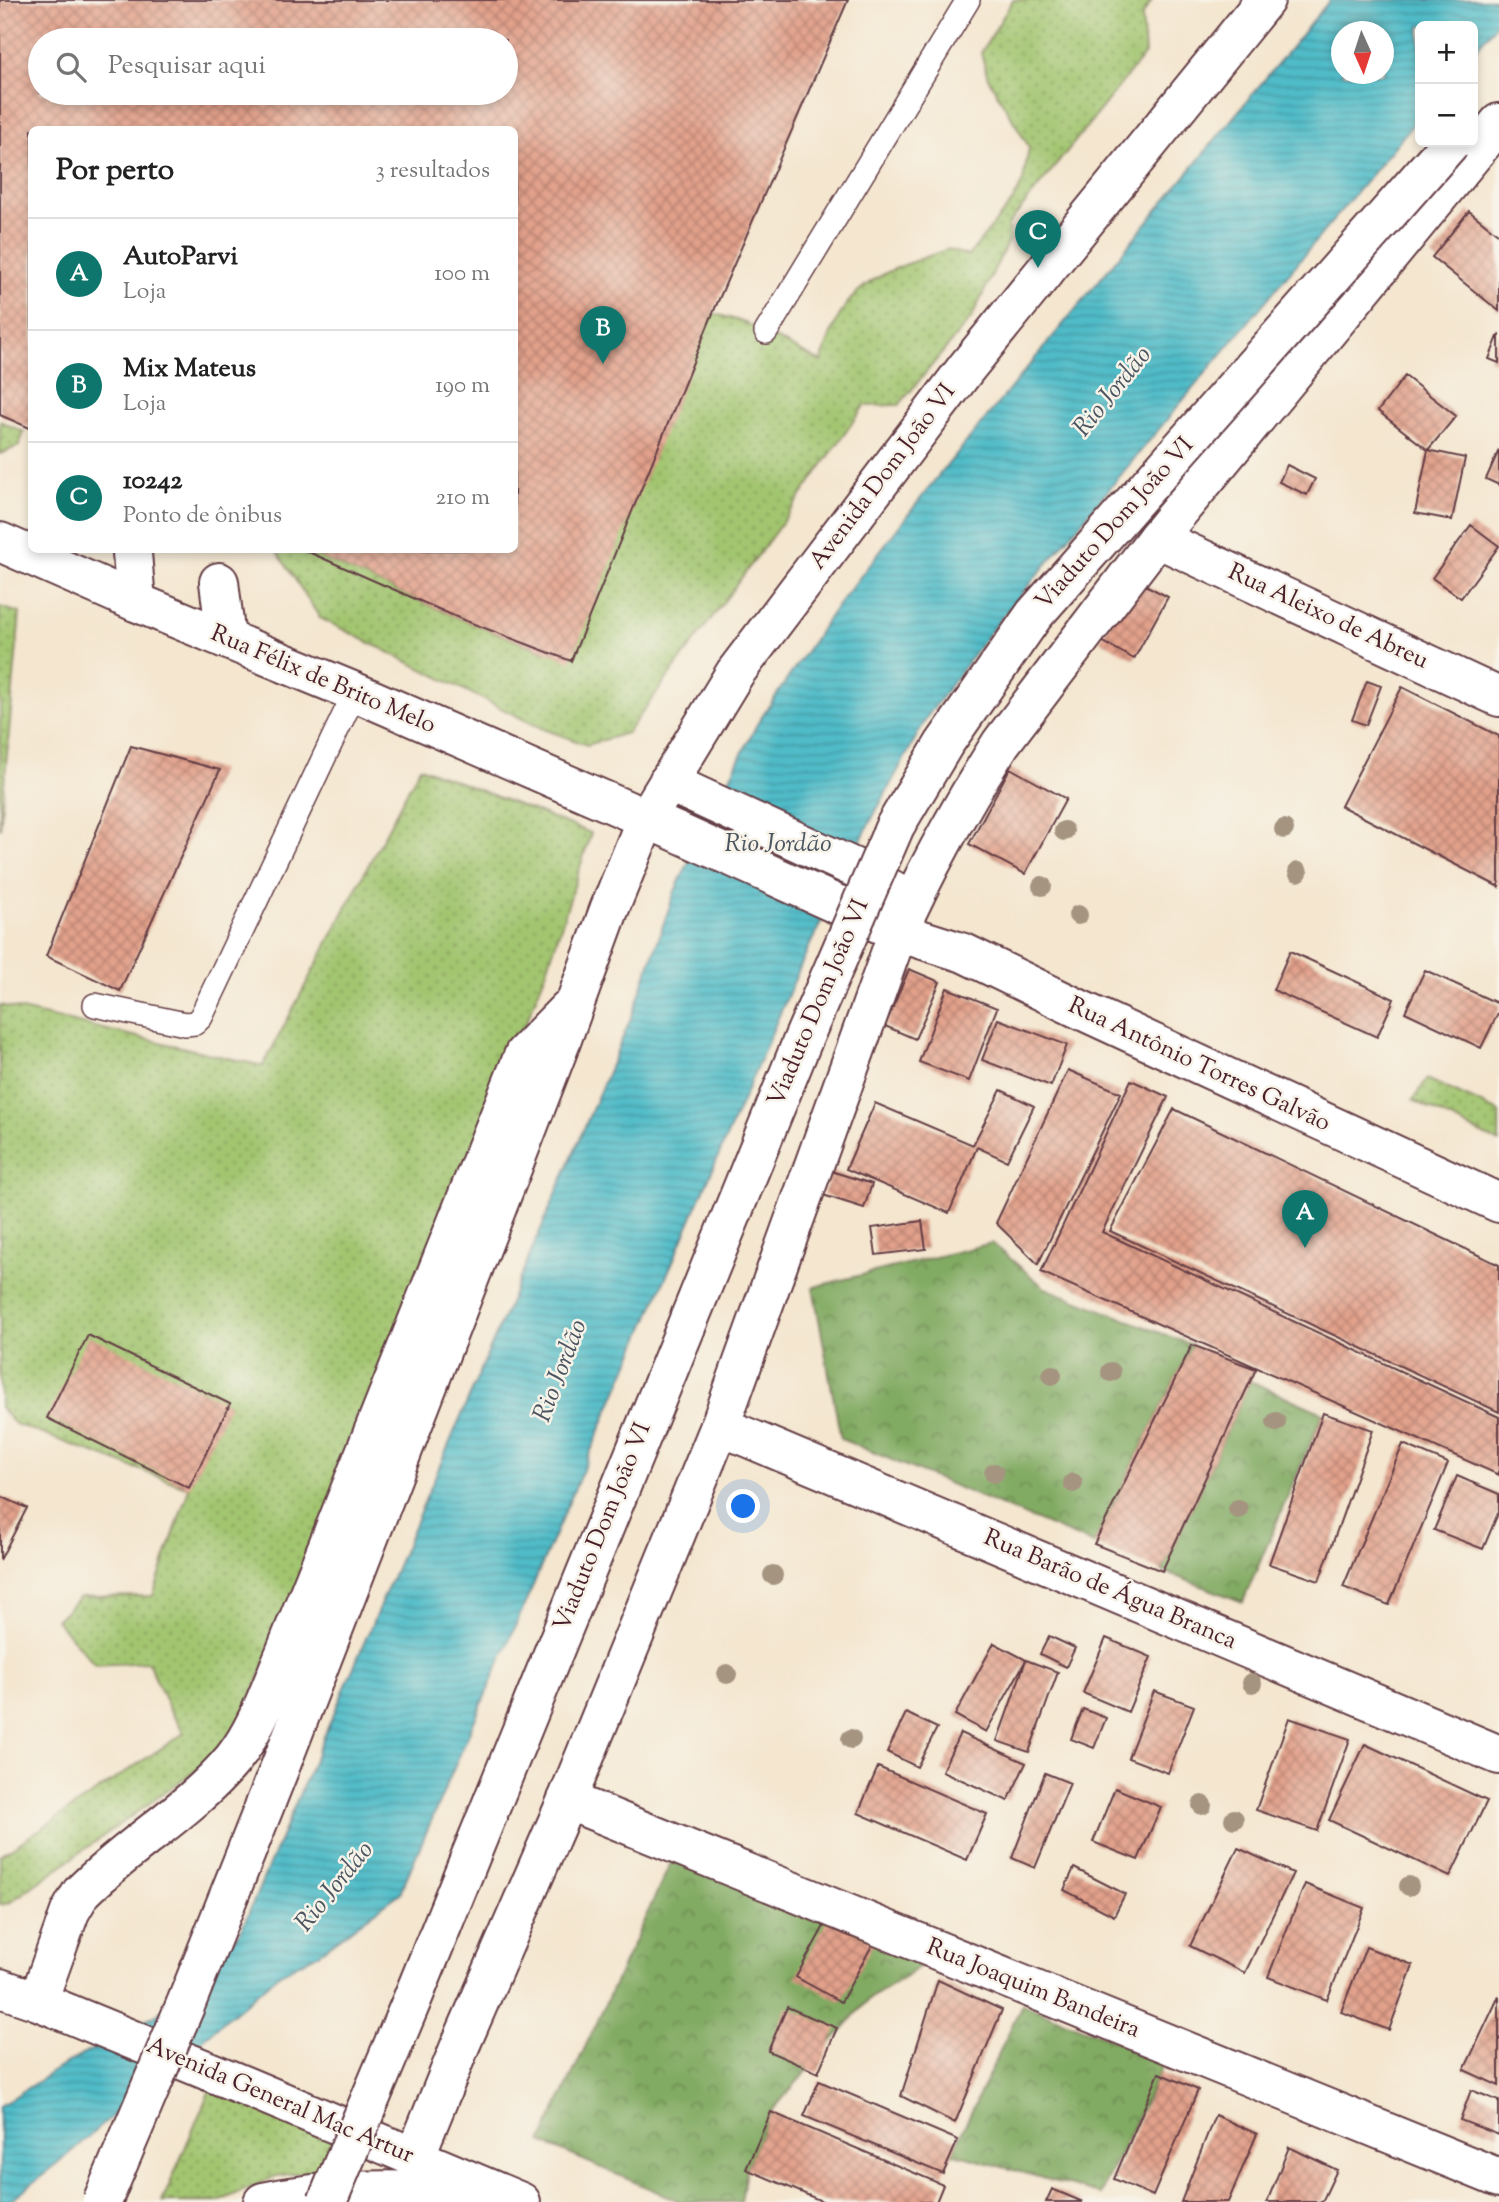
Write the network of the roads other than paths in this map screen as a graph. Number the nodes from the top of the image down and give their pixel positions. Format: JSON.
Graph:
{"nodes":[{"id":1,"x":968,"y":0,"type":"edge"},
{"id":2,"x":1265,"y":0,"type":"edge"},
{"id":3,"x":1499,"y":101,"type":"edge"},
{"id":4,"x":1478,"y":119,"type":"edge"},
{"id":5,"x":1499,"y":123,"type":"edge"},
{"id":6,"x":1447,"y":147,"type":"edge"},
{"id":7,"x":766,"y":332,"type":"dead end"},
{"id":8,"x":1157,"y":538,"type":"junction"},
{"id":9,"x":0,"y":542,"type":"edge"},
{"id":10,"x":132,"y":553,"type":"edge"},
{"id":11,"x":219,"y":582,"type":"dead end"},
{"id":12,"x":136,"y":602,"type":"junction"},
{"id":13,"x":226,"y":639,"type":"junction"},
{"id":14,"x":355,"y":692,"type":"junction"},
{"id":15,"x":1499,"y":697,"type":"edge"},
{"id":16,"x":668,"y":782,"type":"junction"},
{"id":17,"x":663,"y":826,"type":"junction"},
{"id":18,"x":905,"y":917,"type":"junction"},
{"id":19,"x":577,"y":1000,"type":"junction"},
{"id":20,"x":96,"y":1005,"type":"dead end"},
{"id":21,"x":1499,"y":1203,"type":"edge"},
{"id":22,"x":720,"y":1426,"type":"junction"},
{"id":23,"x":1499,"y":1755,"type":"edge"},
{"id":24,"x":567,"y":1800,"type":"junction"},
{"id":25,"x":0,"y":1988,"type":"edge"},
{"id":26,"x":38,"y":2001,"type":"junction"},
{"id":27,"x":415,"y":2157,"type":"junction"},
{"id":28,"x":1499,"y":2178,"type":"edge"},
{"id":29,"x":514,"y":2199,"type":"edge"},
{"id":30,"x":102,"y":2202,"type":"edge"},
{"id":31,"x":264,"y":2202,"type":"edge"},
{"id":32,"x":327,"y":2202,"type":"edge"}],
"edges":[{"from":1,"to":7,"type":"lane"},
{"from":2,"to":16,"type":"main road","name":"Avenida Dom João VI"},
{"from":3,"to":4,"type":"main road"},
{"from":5,"to":8,"type":"main road"},
{"from":6,"to":32,"type":"main road","name":"Viaduto Dom João VI","bridge":true},
{"from":8,"to":15,"type":"main road","name":"Rua Aleixo de Abreu"},
{"from":8,"to":18,"type":"main road"},
{"from":9,"to":12,"type":"main road","name":"Rua Félix de Brito Melo"},
{"from":10,"to":12,"type":"main road"},
{"from":11,"to":13,"type":"main road"},
{"from":12,"to":13,"type":"main road","name":"Rua Félix de Brito Melo"},
{"from":13,"to":14,"type":"main road","name":"Rua Félix de Brito Melo"},
{"from":14,"to":17,"type":"main road","name":"Rua Félix de Brito Melo"},
{"from":14,"to":20,"type":"lane"},
{"from":16,"to":17,"type":"main road","name":"Avenida Dom João VI"},
{"from":16,"to":18,"type":"main road"},
{"from":17,"to":18,"type":"main road","name":"Rua Félix de Brito Melo"},
{"from":17,"to":19,"type":"main road","name":"Avenida Dom João VI"},
{"from":18,"to":21,"type":"main road","name":"Rua Antônio Torres Galvão"},
{"from":18,"to":22,"type":"main road"},
{"from":19,"to":26,"type":"main road"},
{"from":19,"to":30,"type":"main road","bridge":true},
{"from":22,"to":23,"type":"main road","name":"Rua Barão de Água Branca"},
{"from":22,"to":24,"type":"main road"},
{"from":24,"to":27,"type":"main road"},
{"from":24,"to":28,"type":"main road","name":"Rua Joaquim Bandeira"},
{"from":25,"to":26,"type":"main road","name":"Avenida General Mac Artur"},
{"from":26,"to":27,"type":"main road","name":"Avenida General Mac Artur"},
{"from":27,"to":29,"type":"main road","name":"Avenida General Mac Artur"},
{"from":29,"to":31,"type":"main road"}]}
